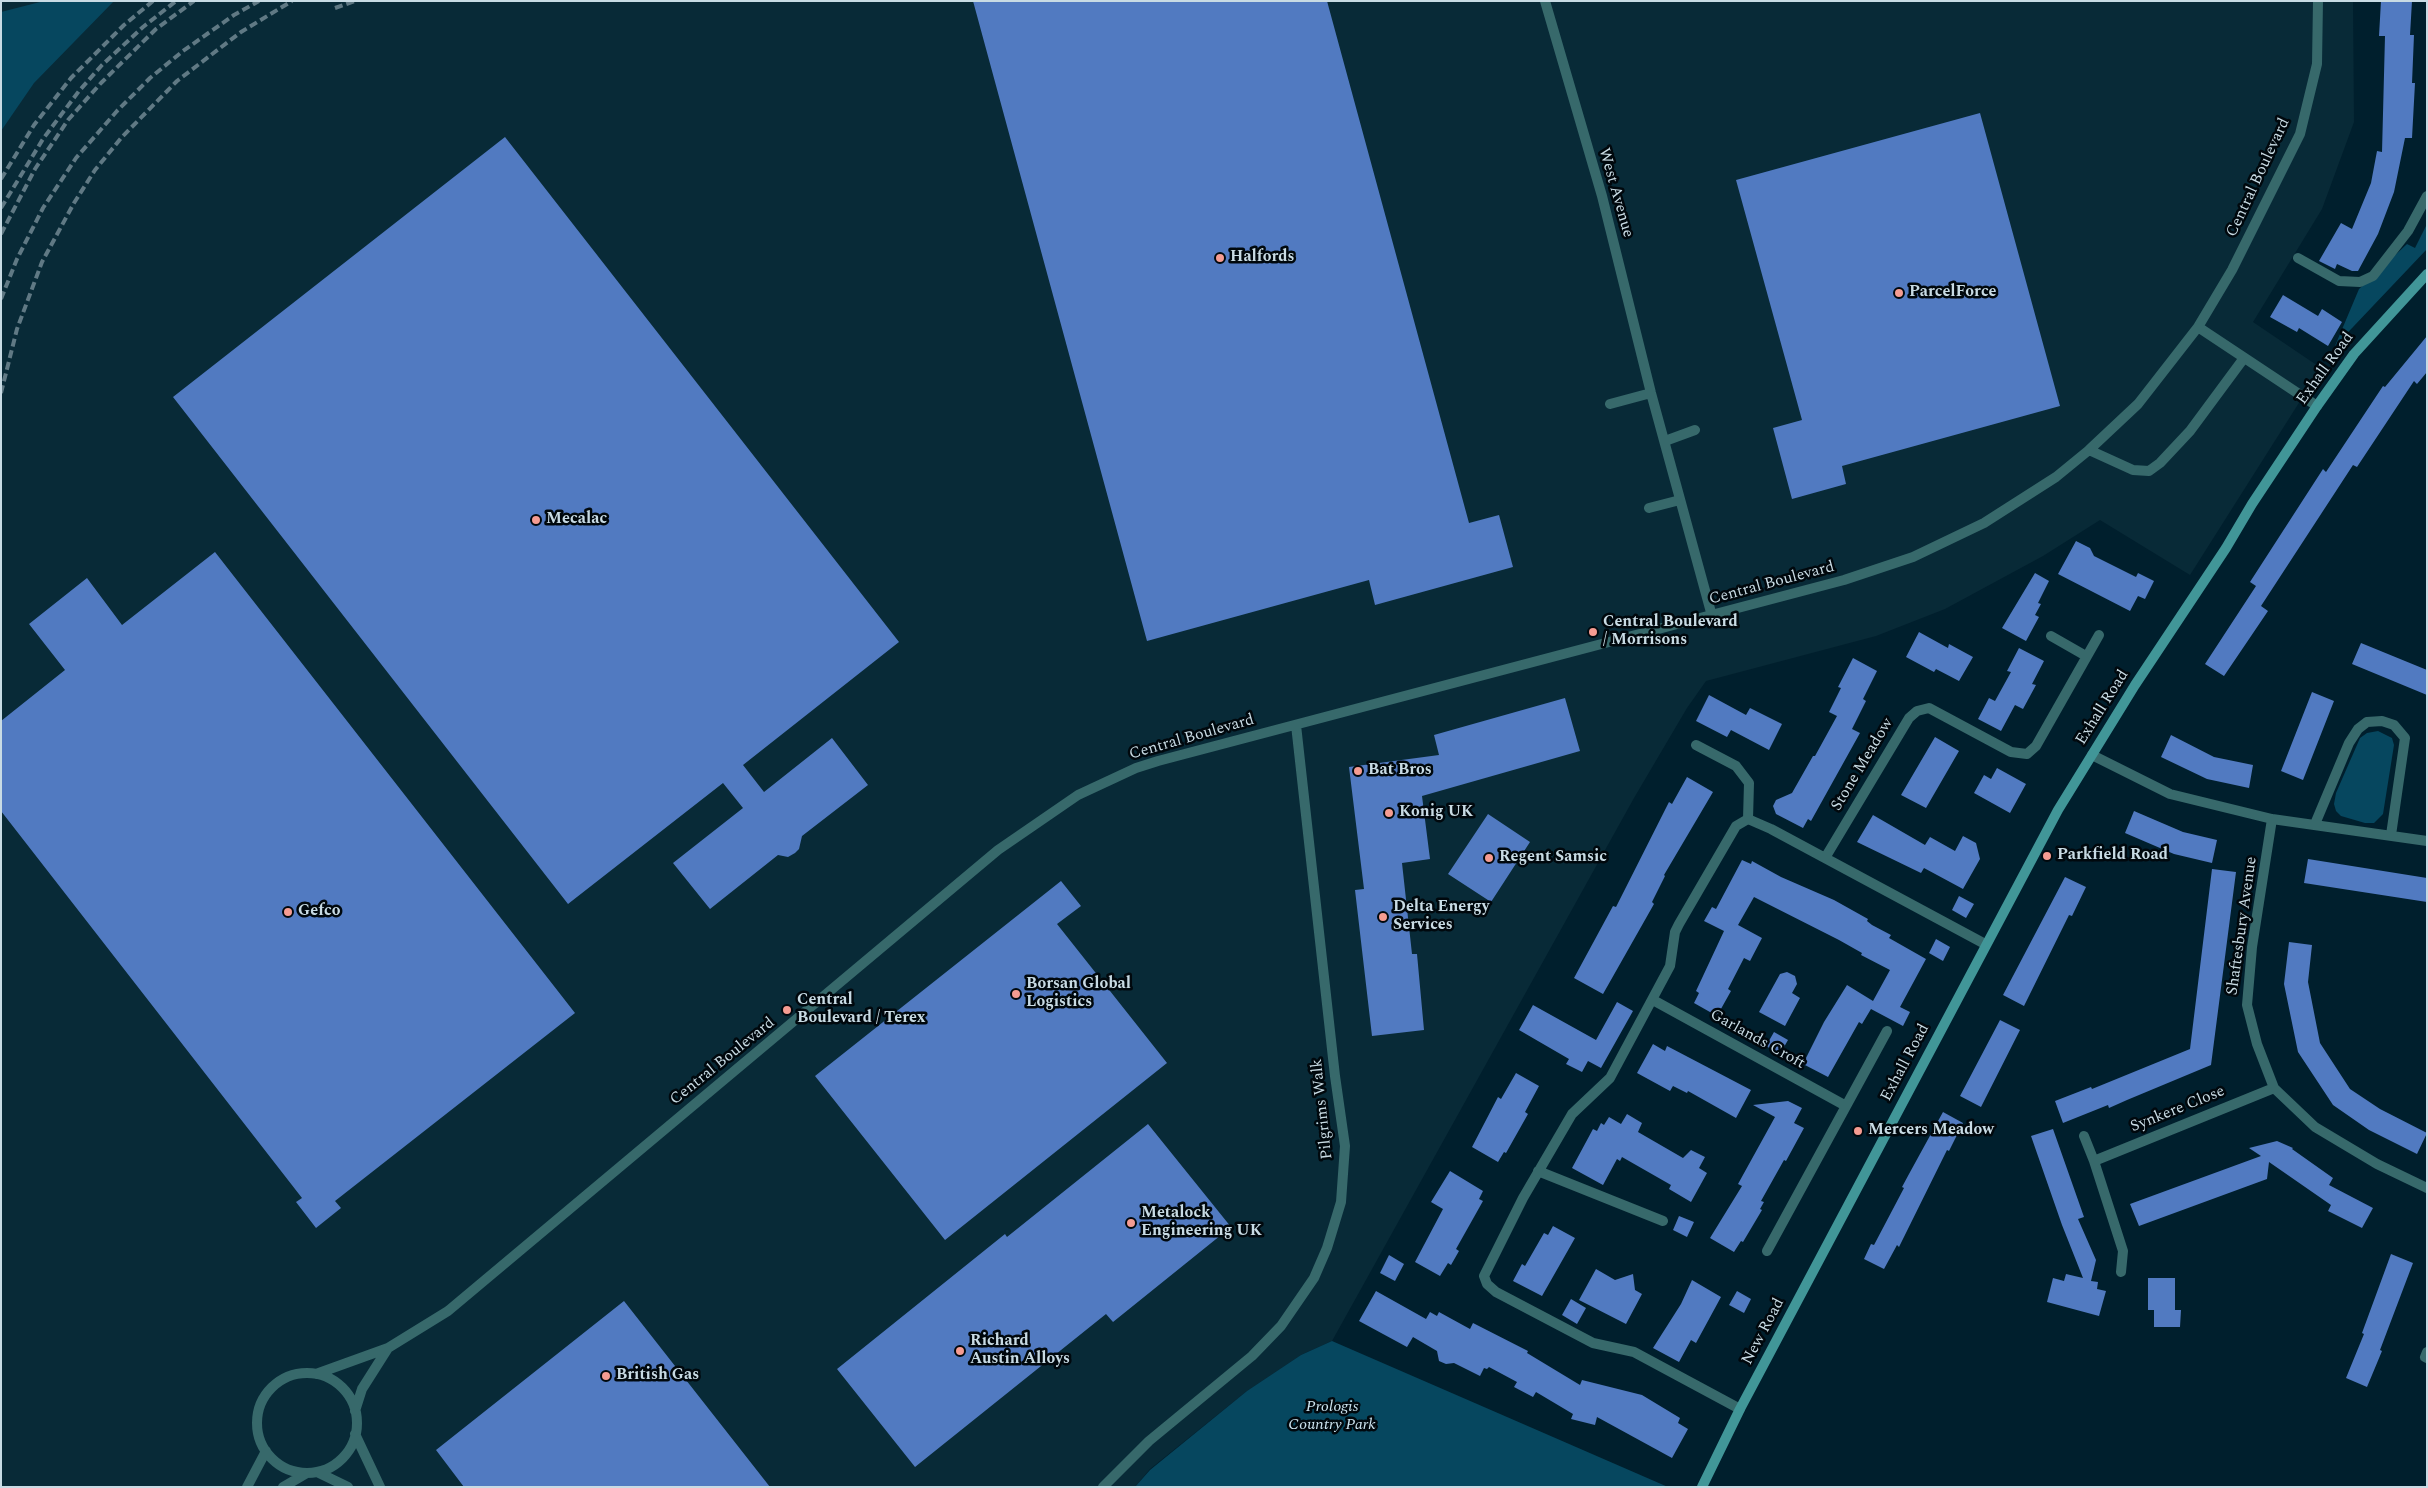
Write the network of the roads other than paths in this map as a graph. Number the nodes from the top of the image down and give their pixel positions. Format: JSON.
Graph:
{"nodes":[{"id":1,"x":1545,"y":1,"type":"edge"},
{"id":2,"x":2318,"y":1,"type":"edge"},
{"id":3,"x":2427,"y":196,"type":"edge"},
{"id":4,"x":2298,"y":258,"type":"dead end"},
{"id":5,"x":2427,"y":274,"type":"edge"},
{"id":6,"x":2198,"y":327,"type":"junction"},
{"id":7,"x":2244,"y":358,"type":"junction"},
{"id":8,"x":1652,"y":394,"type":"junction"},
{"id":9,"x":1610,"y":404,"type":"dead end"},
{"id":10,"x":2317,"y":406,"type":"junction"},
{"id":11,"x":1695,"y":430,"type":"dead end"},
{"id":12,"x":1665,"y":441,"type":"junction"},
{"id":13,"x":2089,"y":450,"type":"junction"},
{"id":14,"x":1680,"y":500,"type":"junction"},
{"id":15,"x":1649,"y":508,"type":"dead end"},
{"id":16,"x":1712,"y":616,"type":"junction"},
{"id":17,"x":2098,"y":635,"type":"dead end"},
{"id":18,"x":2051,"y":636,"type":"dead end"},
{"id":19,"x":2086,"y":656,"type":"junction"},
{"id":20,"x":1296,"y":725,"type":"junction"},
{"id":21,"x":1696,"y":745,"type":"dead end"},
{"id":22,"x":2092,"y":755,"type":"junction"},
{"id":23,"x":1748,"y":819,"type":"junction"},
{"id":24,"x":2272,"y":819,"type":"junction"},
{"id":25,"x":2315,"y":824,"type":"junction"},
{"id":26,"x":2391,"y":835,"type":"junction"},
{"id":27,"x":2427,"y":841,"type":"edge"},
{"id":28,"x":1825,"y":858,"type":"junction"},
{"id":29,"x":1985,"y":944,"type":"junction"},
{"id":30,"x":1653,"y":1000,"type":"junction"},
{"id":31,"x":1887,"y":1031,"type":"dead end"},
{"id":32,"x":2274,"y":1088,"type":"junction"},
{"id":33,"x":1846,"y":1106,"type":"junction"},
{"id":34,"x":2084,"y":1136,"type":"dead end"},
{"id":35,"x":2094,"y":1160,"type":"junction"},
{"id":36,"x":1538,"y":1172,"type":"junction"},
{"id":37,"x":2427,"y":1188,"type":"edge"},
{"id":38,"x":1855,"y":1192,"type":"joint"},
{"id":39,"x":1663,"y":1221,"type":"dead end"},
{"id":40,"x":1768,"y":1250,"type":"dead end"},
{"id":41,"x":2121,"y":1272,"type":"dead end"},
{"id":42,"x":388,"y":1348,"type":"junction"},
{"id":43,"x":2427,"y":1352,"type":"edge"},
{"id":44,"x":2427,"y":1358,"type":"edge"},
{"id":45,"x":316,"y":1374,"type":"junction"},
{"id":46,"x":1740,"y":1409,"type":"junction"},
{"id":47,"x":355,"y":1411,"type":"junction"},
{"id":48,"x":356,"y":1434,"type":"junction"},
{"id":49,"x":266,"y":1451,"type":"junction"},
{"id":50,"x":312,"y":1473,"type":"junction"},
{"id":51,"x":247,"y":1487,"type":"edge"},
{"id":52,"x":283,"y":1487,"type":"edge"},
{"id":53,"x":348,"y":1487,"type":"edge"},
{"id":54,"x":380,"y":1487,"type":"edge"},
{"id":55,"x":1103,"y":1487,"type":"edge"},
{"id":56,"x":1702,"y":1487,"type":"edge"}],
"edges":[{"from":1,"to":8,"type":"street","name":"West Avenue"},
{"from":2,"to":6,"type":"street","name":"Central Boulevard"},
{"from":3,"to":4,"type":"street"},
{"from":5,"to":10,"type":"street","name":"Exhall Road"},
{"from":6,"to":7,"type":"street"},
{"from":6,"to":13,"type":"street","name":"Central Boulevard"},
{"from":7,"to":10,"type":"street"},
{"from":7,"to":13,"type":"street"},
{"from":8,"to":9,"type":"street"},
{"from":8,"to":12,"type":"street","name":"West Avenue"},
{"from":10,"to":22,"type":"street","name":"Exhall Road"},
{"from":11,"to":12,"type":"street"},
{"from":12,"to":14,"type":"street","name":"West Avenue"},
{"from":13,"to":16,"type":"street","name":"Central Boulevard"},
{"from":14,"to":15,"type":"street"},
{"from":14,"to":16,"type":"street","name":"West Avenue"},
{"from":16,"to":20,"type":"street","name":"Central Boulevard"},
{"from":17,"to":19,"type":"street","name":"Stone Meadow"},
{"from":18,"to":19,"type":"street"},
{"from":19,"to":28,"type":"street","name":"Stone Meadow"},
{"from":20,"to":42,"type":"street","name":"Central Boulevard"},
{"from":20,"to":55,"type":"street","name":"Pilgrims Walk"},
{"from":21,"to":23,"type":"street"},
{"from":22,"to":24,"type":"street"},
{"from":22,"to":29,"type":"street","name":"Exhall Road"},
{"from":23,"to":28,"type":"street"},
{"from":23,"to":30,"type":"street"},
{"from":24,"to":25,"type":"street"},
{"from":24,"to":32,"type":"street","name":"Shaftesbury Avenue"},
{"from":25,"to":26,"type":"street"},
{"from":25,"to":26,"type":"street"},
{"from":26,"to":27,"type":"street"},
{"from":28,"to":29,"type":"street"},
{"from":29,"to":38,"type":"street","name":"Exhall Road"},
{"from":30,"to":33,"type":"street","name":"Garlands Croft"},
{"from":30,"to":36,"type":"street"},
{"from":31,"to":33,"type":"street"},
{"from":32,"to":35,"type":"street","name":"Synkere Close"},
{"from":32,"to":37,"type":"street","name":"Shaftesbury Avenue"},
{"from":33,"to":40,"type":"street"},
{"from":34,"to":35,"type":"street"},
{"from":35,"to":41,"type":"street"},
{"from":36,"to":39,"type":"street"},
{"from":36,"to":46,"type":"street"},
{"from":38,"to":46,"type":"street","name":"New Road"},
{"from":42,"to":45,"type":"street","name":"Central Boulevard"},
{"from":42,"to":47,"type":"street","name":"Central Boulevard"},
{"from":43,"to":44,"type":"street"},
{"from":45,"to":47,"type":"street"},
{"from":45,"to":49,"type":"street"},
{"from":46,"to":56,"type":"street","name":"New Road"},
{"from":47,"to":48,"type":"street"},
{"from":48,"to":50,"type":"street"},
{"from":48,"to":54,"type":"street"},
{"from":49,"to":50,"type":"street"},
{"from":49,"to":51,"type":"street"},
{"from":50,"to":52,"type":"street"},
{"from":50,"to":53,"type":"street"}]}
